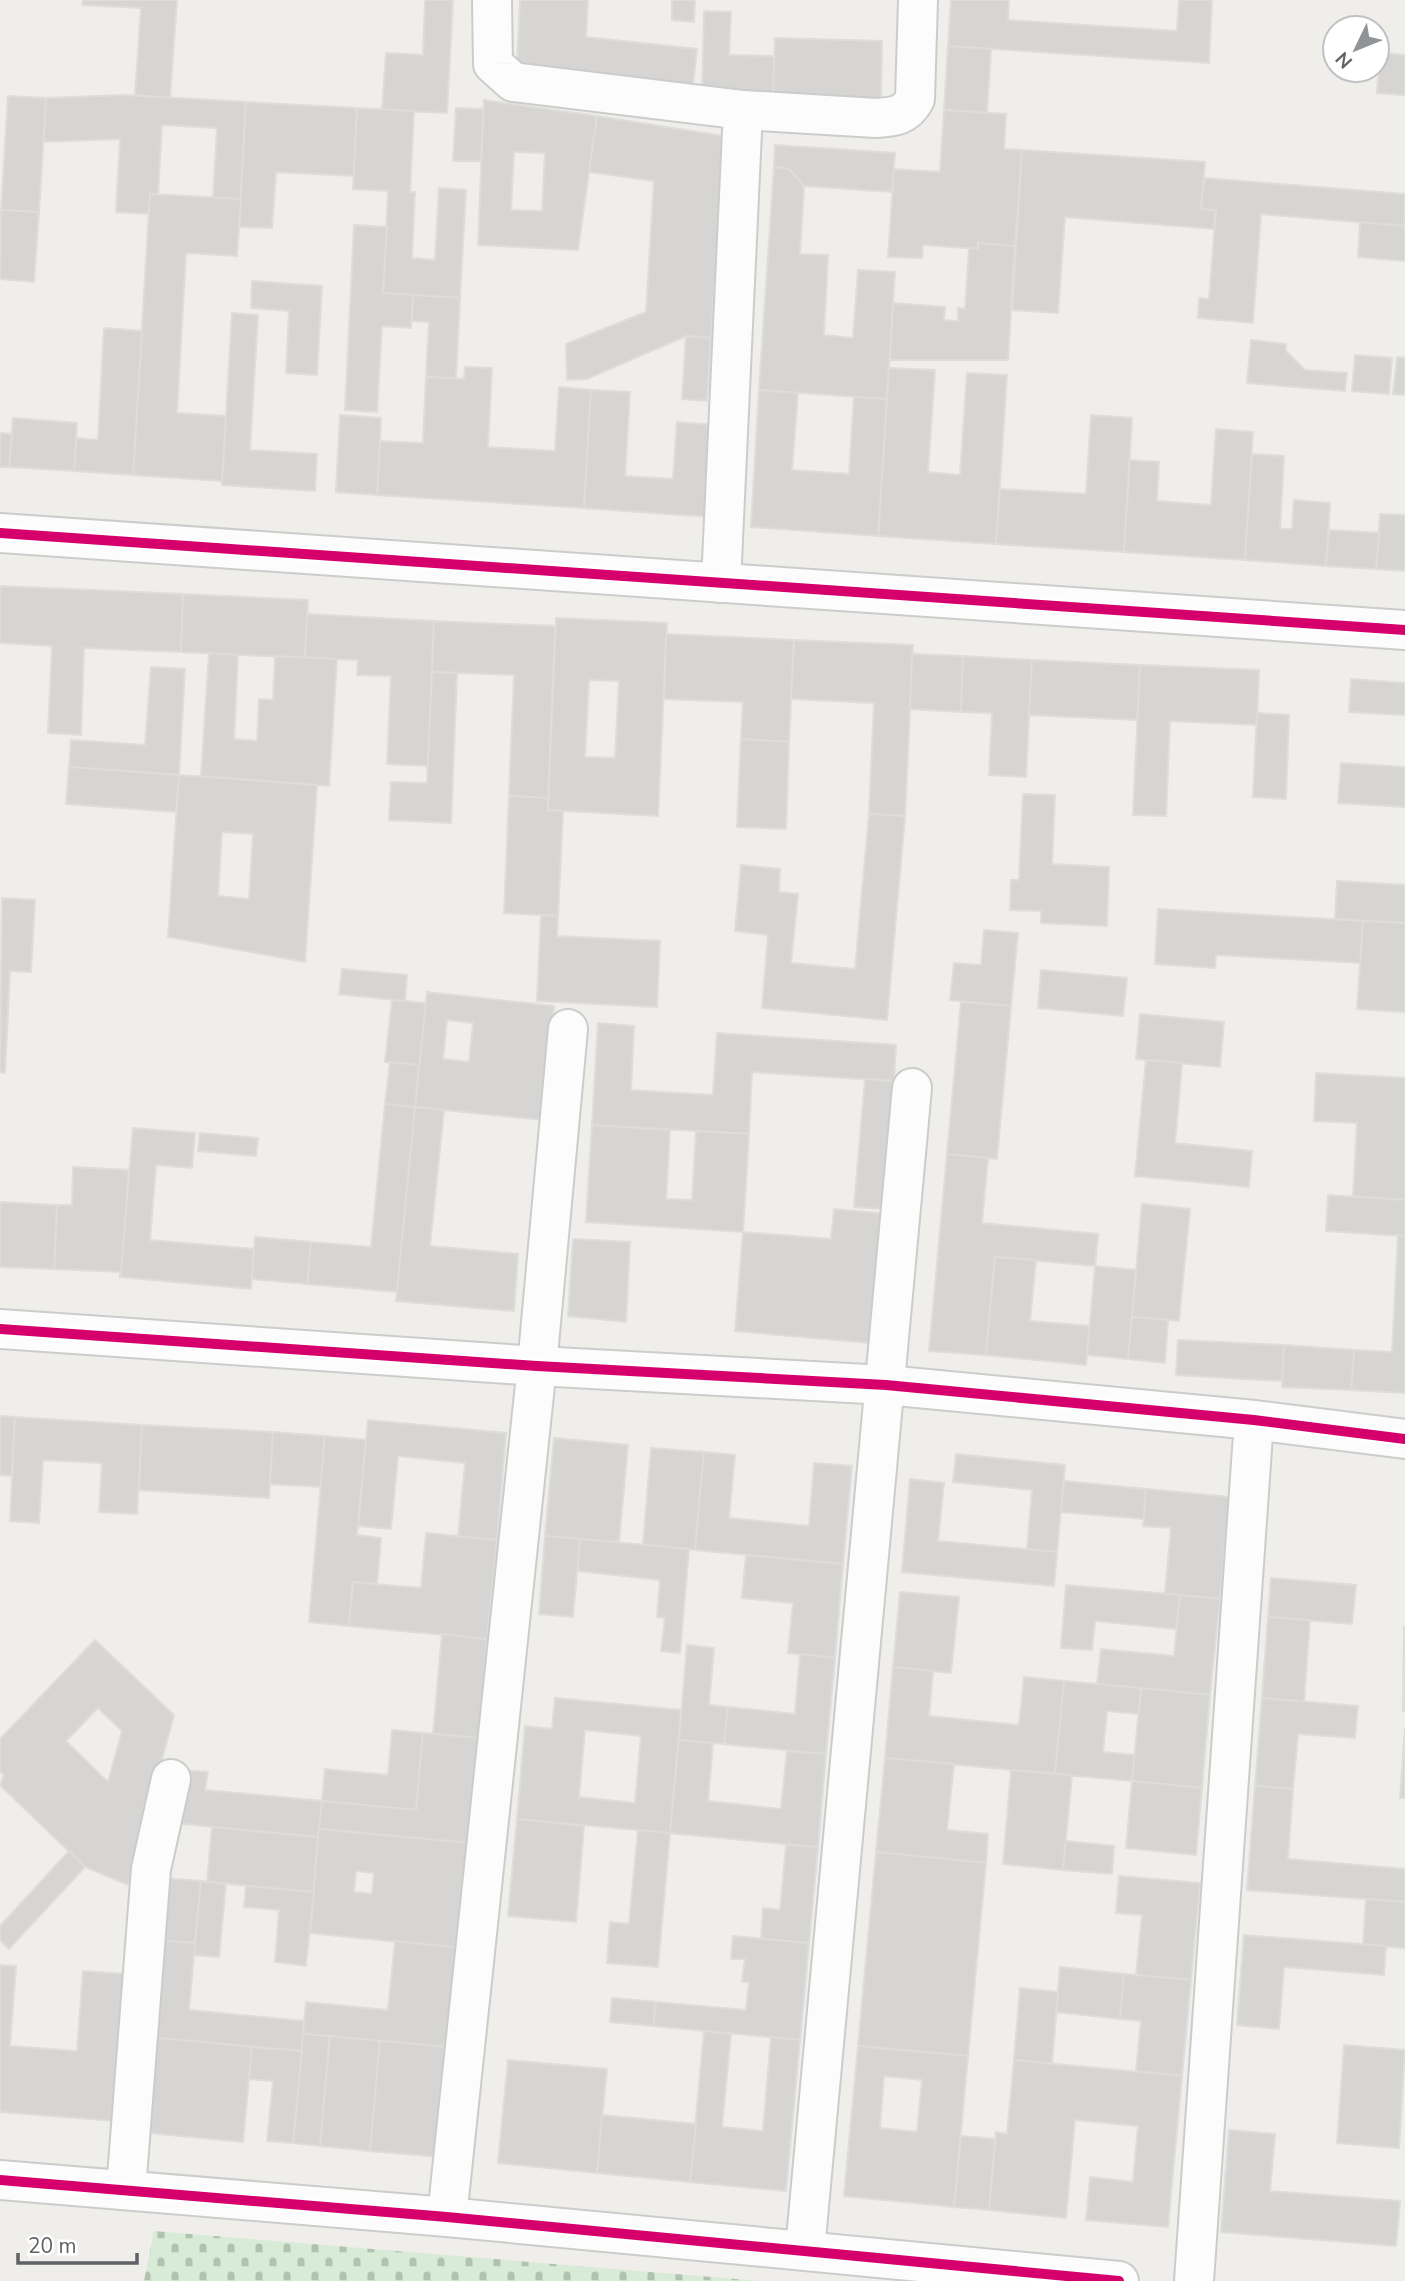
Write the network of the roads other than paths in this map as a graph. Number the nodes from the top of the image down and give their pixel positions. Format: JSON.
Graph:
{"nodes":[{"id":1,"x":492,"y":0,"type":"edge"},
{"id":2,"x":918,"y":0,"type":"edge"},
{"id":3,"x":743,"y":110,"type":"junction"},
{"id":4,"x":0,"y":533,"type":"edge"},
{"id":5,"x":721,"y":583,"type":"junction"},
{"id":6,"x":1405,"y":631,"type":"edge"},
{"id":7,"x":568,"y":1029,"type":"dead end"},
{"id":8,"x":912,"y":1088,"type":"dead end"},
{"id":9,"x":0,"y":1329,"type":"edge"},
{"id":10,"x":537,"y":1366,"type":"junction"},
{"id":11,"x":886,"y":1385,"type":"junction"},
{"id":12,"x":1254,"y":1420,"type":"junction"},
{"id":13,"x":1405,"y":1439,"type":"edge"},
{"id":14,"x":171,"y":1779,"type":"dead end"},
{"id":15,"x":0,"y":2180,"type":"edge"},
{"id":16,"x":126,"y":2190,"type":"junction"},
{"id":17,"x":447,"y":2217,"type":"junction"},
{"id":18,"x":805,"y":2249,"type":"junction"},
{"id":19,"x":876,"y":2269,"type":"edge"},
{"id":20,"x":1119,"y":2281,"type":"edge"},
{"id":21,"x":1194,"y":2281,"type":"edge"}],
"edges":[{"from":1,"to":3,"type":"street"},
{"from":2,"to":3,"type":"street"},
{"from":3,"to":5,"type":"street"},
{"from":4,"to":5,"type":"street"},
{"from":5,"to":6,"type":"street"},
{"from":7,"to":10,"type":"street"},
{"from":8,"to":11,"type":"street"},
{"from":9,"to":10,"type":"street"},
{"from":10,"to":11,"type":"street"},
{"from":10,"to":17,"type":"street"},
{"from":11,"to":12,"type":"street"},
{"from":11,"to":18,"type":"street"},
{"from":12,"to":13,"type":"street"},
{"from":12,"to":21,"type":"street"},
{"from":14,"to":16,"type":"street"},
{"from":15,"to":16,"type":"street"},
{"from":16,"to":17,"type":"street"},
{"from":17,"to":18,"type":"street"},
{"from":18,"to":19,"type":"street"},
{"from":19,"to":20,"type":"street"}]}
